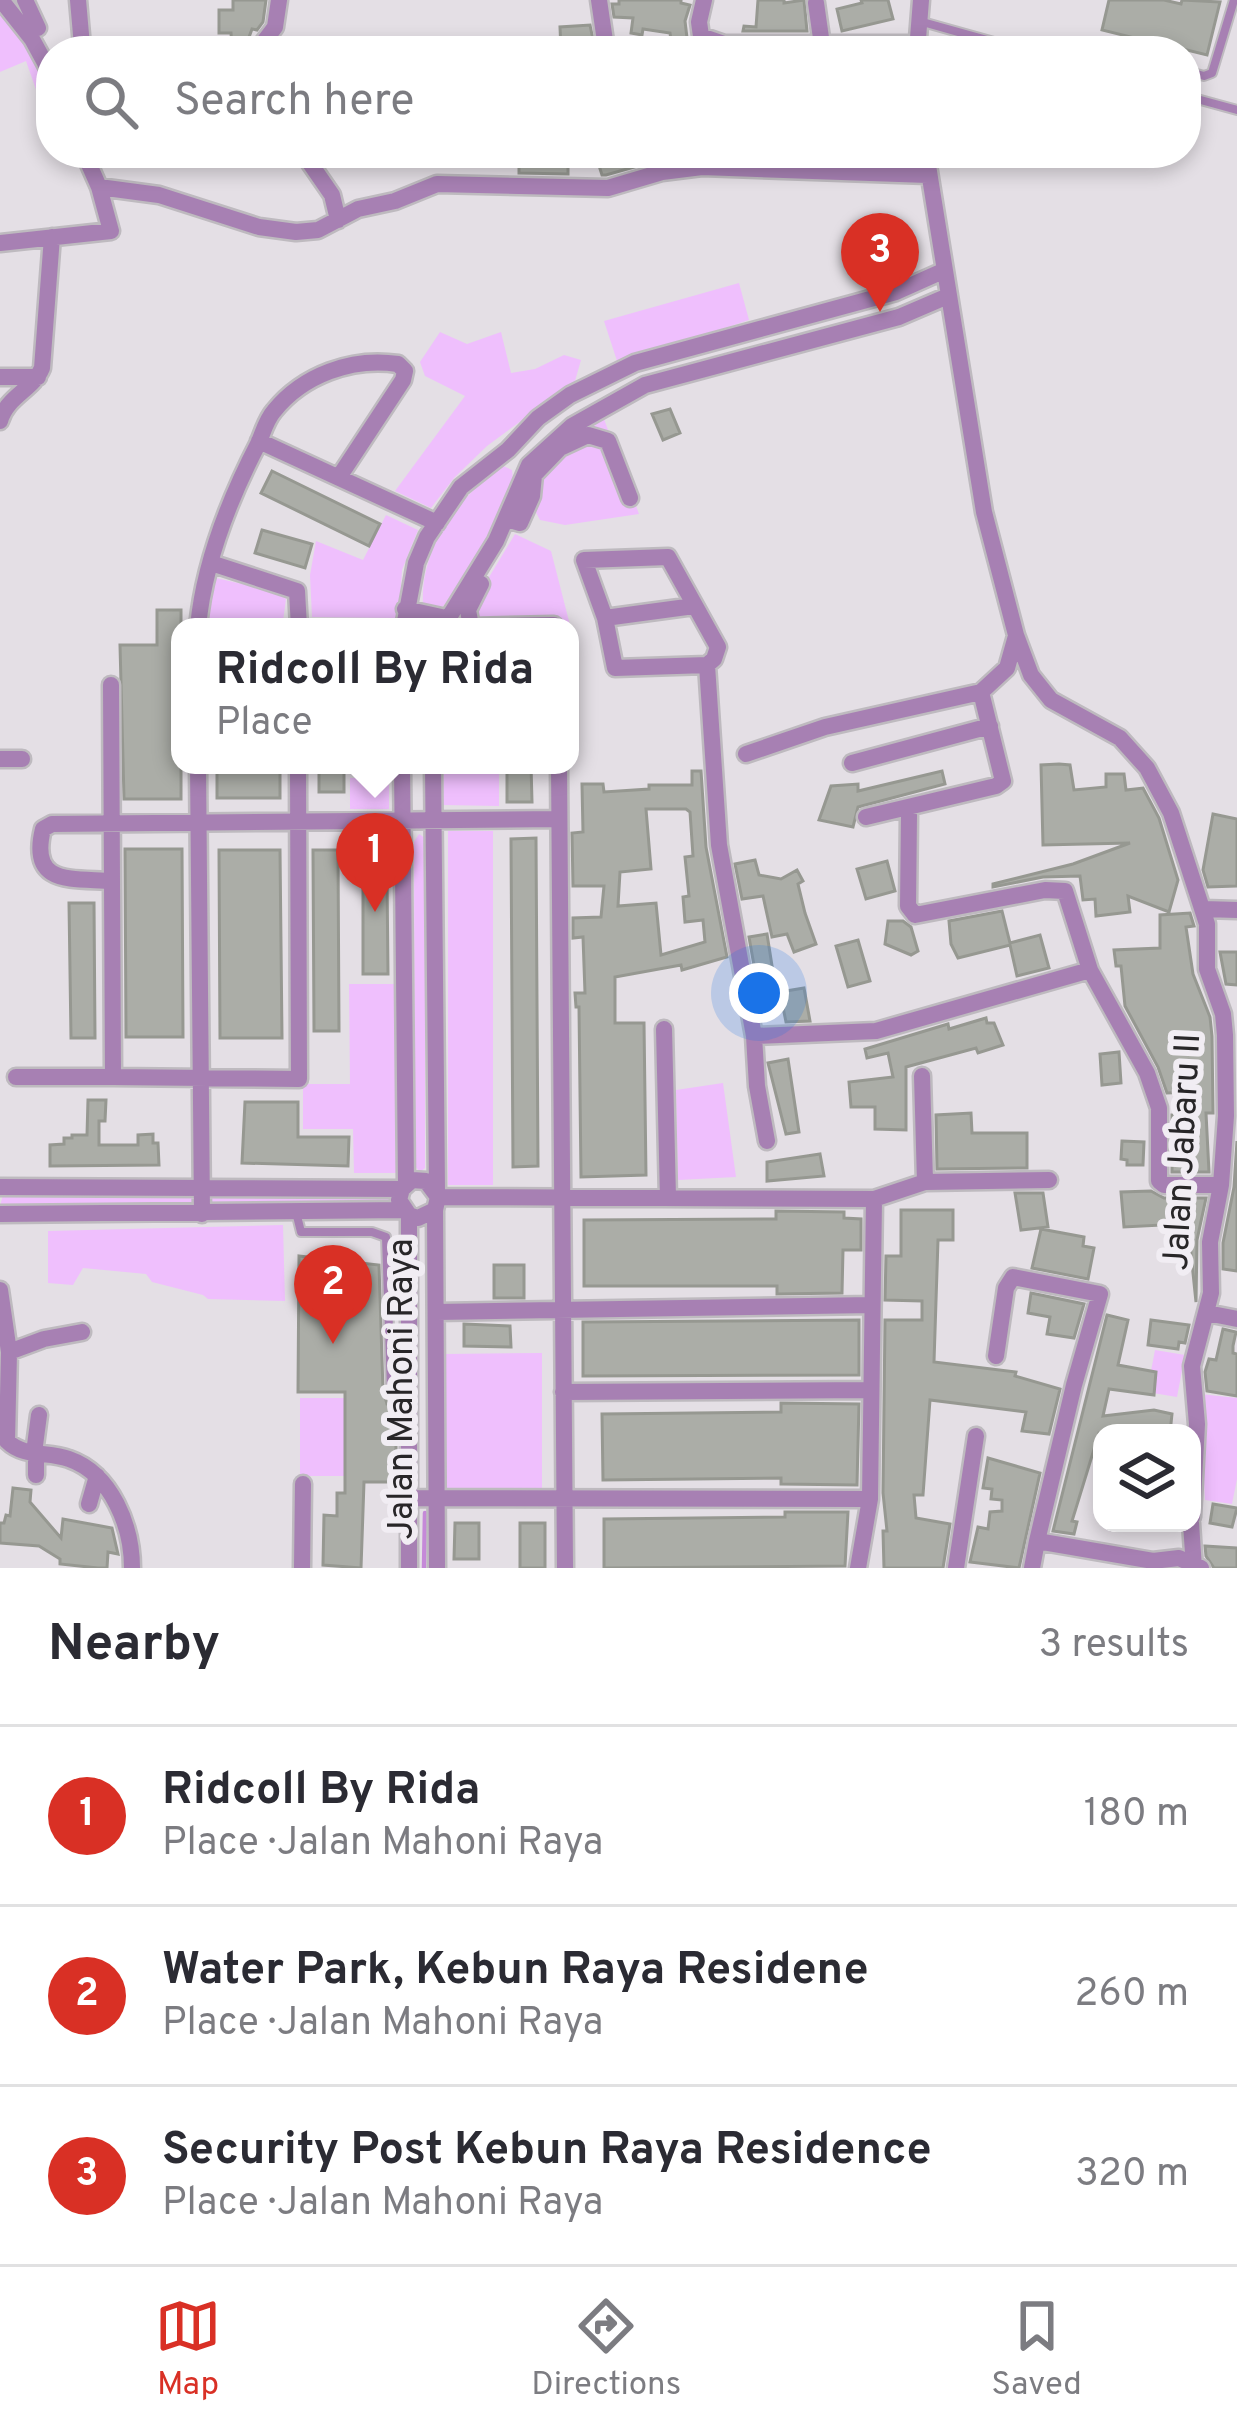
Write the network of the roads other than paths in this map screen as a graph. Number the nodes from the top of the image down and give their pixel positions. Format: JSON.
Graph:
{"nodes":[{"id":1,"x":2,"y":0,"type":"edge"},
{"id":2,"x":25,"y":0,"type":"edge"},
{"id":3,"x":78,"y":0,"type":"edge"},
{"id":4,"x":279,"y":0,"type":"edge"},
{"id":5,"x":599,"y":0,"type":"edge"},
{"id":6,"x":704,"y":0,"type":"edge"},
{"id":7,"x":921,"y":0,"type":"edge"},
{"id":8,"x":1234,"y":0,"type":"edge"},
{"id":9,"x":816,"y":3,"type":"edge"},
{"id":10,"x":918,"y":21,"type":"junction"},
{"id":11,"x":38,"y":28,"type":"dead end"},
{"id":12,"x":81,"y":36,"type":"edge"},
{"id":13,"x":268,"y":36,"type":"edge"},
{"id":14,"x":604,"y":36,"type":"edge"},
{"id":15,"x":701,"y":36,"type":"edge"},
{"id":16,"x":821,"y":36,"type":"edge"},
{"id":17,"x":917,"y":36,"type":"edge"},
{"id":18,"x":972,"y":36,"type":"edge"},
{"id":19,"x":36,"y":46,"type":"edge"},
{"id":20,"x":1201,"y":75,"type":"edge"},
{"id":21,"x":1201,"y":100,"type":"edge"},
{"id":22,"x":1237,"y":110,"type":"edge"},
{"id":23,"x":91,"y":168,"type":"edge"},
{"id":24,"x":313,"y":168,"type":"edge"},
{"id":25,"x":675,"y":168,"type":"edge"},
{"id":26,"x":823,"y":168,"type":"edge"},
{"id":27,"x":927,"y":168,"type":"edge"},
{"id":28,"x":928,"y":175,"type":"junction"},
{"id":29,"x":99,"y":187,"type":"junction"},
{"id":30,"x":338,"y":220,"type":"junction"},
{"id":31,"x":52,"y":237,"type":"junction"},
{"id":32,"x":0,"y":243,"type":"edge"},
{"id":33,"x":943,"y":271,"type":"junction"},
{"id":34,"x":948,"y":296,"type":"junction"},
{"id":35,"x":39,"y":376,"type":"junction"},
{"id":36,"x":0,"y":377,"type":"edge"},
{"id":37,"x":0,"y":421,"type":"edge"},
{"id":38,"x":259,"y":441,"type":"junction"},
{"id":39,"x":508,"y":450,"type":"junction"},
{"id":40,"x":529,"y":465,"type":"junction"},
{"id":41,"x":338,"y":477,"type":"junction"},
{"id":42,"x":630,"y":498,"type":"dead end"},
{"id":43,"x":514,"y":521,"type":"junction"},
{"id":44,"x":436,"y":523,"type":"junction"},
{"id":45,"x":211,"y":563,"type":"junction"},
{"id":46,"x":694,"y":606,"type":"junction"},
{"id":47,"x":200,"y":618,"type":"edge"},
{"id":48,"x":298,"y":618,"type":"edge"},
{"id":49,"x":405,"y":618,"type":"edge"},
{"id":50,"x":448,"y":618,"type":"edge"},
{"id":51,"x":470,"y":618,"type":"edge"},
{"id":52,"x":605,"y":618,"type":"junction"},
{"id":53,"x":1016,"y":635,"type":"junction"},
{"id":54,"x":707,"y":664,"type":"junction"},
{"id":55,"x":111,"y":686,"type":"dead end"},
{"id":56,"x":981,"y":692,"type":"junction"},
{"id":57,"x":990,"y":726,"type":"junction"},
{"id":58,"x":746,"y":754,"type":"dead end"},
{"id":59,"x":0,"y":759,"type":"edge"},
{"id":60,"x":22,"y":759,"type":"dead end"},
{"id":61,"x":852,"y":763,"type":"dead end"},
{"id":62,"x":198,"y":774,"type":"edge"},
{"id":63,"x":298,"y":774,"type":"edge"},
{"id":64,"x":402,"y":774,"type":"edge"},
{"id":65,"x":433,"y":774,"type":"edge"},
{"id":66,"x":559,"y":774,"type":"edge"},
{"id":67,"x":909,"y":815,"type":"dead end"},
{"id":68,"x":866,"y":817,"type":"dead end"},
{"id":69,"x":559,"y":820,"type":"junction"},
{"id":70,"x":402,"y":821,"type":"junction"},
{"id":71,"x":433,"y":821,"type":"junction"},
{"id":72,"x":198,"y":822,"type":"junction"},
{"id":73,"x":298,"y":822,"type":"junction"},
{"id":74,"x":112,"y":823,"type":"junction"},
{"id":75,"x":112,"y":881,"type":"junction"},
{"id":76,"x":1204,"y":908,"type":"junction"},
{"id":77,"x":1237,"y":910,"type":"edge"},
{"id":78,"x":1090,"y":970,"type":"junction"},
{"id":79,"x":664,"y":1029,"type":"dead end"},
{"id":80,"x":754,"y":1036,"type":"junction"},
{"id":81,"x":922,"y":1076,"type":"dead end"},
{"id":82,"x":16,"y":1077,"type":"dead end"},
{"id":83,"x":113,"y":1077,"type":"junction"},
{"id":84,"x":200,"y":1077,"type":"junction"},
{"id":85,"x":1231,"y":1116,"type":"edge"},
{"id":86,"x":767,"y":1141,"type":"dead end"},
{"id":87,"x":1048,"y":1180,"type":"dead end"},
{"id":88,"x":925,"y":1182,"type":"junction"},
{"id":89,"x":1221,"y":1185,"type":"junction"},
{"id":90,"x":0,"y":1187,"type":"edge"},
{"id":91,"x":404,"y":1187,"type":"junction"},
{"id":92,"x":202,"y":1188,"type":"junction"},
{"id":93,"x":668,"y":1198,"type":"junction"},
{"id":94,"x":437,"y":1199,"type":"junction"},
{"id":95,"x":561,"y":1199,"type":"junction"},
{"id":96,"x":874,"y":1199,"type":"junction"},
{"id":97,"x":296,"y":1212,"type":"junction"},
{"id":98,"x":406,"y":1212,"type":"junction"},
{"id":99,"x":0,"y":1214,"type":"edge"},
{"id":100,"x":202,"y":1214,"type":"junction"},
{"id":101,"x":0,"y":1290,"type":"edge"},
{"id":102,"x":872,"y":1305,"type":"junction"},
{"id":103,"x":562,"y":1307,"type":"junction"},
{"id":104,"x":436,"y":1312,"type":"junction"},
{"id":105,"x":1207,"y":1313,"type":"junction"},
{"id":106,"x":1237,"y":1318,"type":"edge"},
{"id":107,"x":82,"y":1331,"type":"dead end"},
{"id":108,"x":9,"y":1352,"type":"junction"},
{"id":109,"x":996,"y":1356,"type":"dead end"},
{"id":110,"x":399,"y":1364,"type":"junction"},
{"id":111,"x":392,"y":1390,"type":"dead end"},
{"id":112,"x":871,"y":1390,"type":"junction"},
{"id":113,"x":563,"y":1392,"type":"junction"},
{"id":114,"x":39,"y":1415,"type":"dead end"},
{"id":115,"x":1196,"y":1424,"type":"edge"},
{"id":116,"x":976,"y":1436,"type":"dead end"},
{"id":117,"x":3,"y":1444,"type":"edge"},
{"id":118,"x":35,"y":1453,"type":"junction"},
{"id":119,"x":102,"y":1473,"type":"junction"},
{"id":120,"x":36,"y":1475,"type":"dead end"},
{"id":121,"x":303,"y":1484,"type":"dead end"},
{"id":122,"x":409,"y":1498,"type":"junction"},
{"id":123,"x":434,"y":1498,"type":"junction"},
{"id":124,"x":870,"y":1499,"type":"junction"},
{"id":125,"x":564,"y":1500,"type":"junction"},
{"id":126,"x":89,"y":1504,"type":"dead end"},
{"id":127,"x":1193,"y":1532,"type":"edge"},
{"id":128,"x":1037,"y":1541,"type":"junction"},
{"id":129,"x":1197,"y":1567,"type":"edge"},
{"id":130,"x":133,"y":1568,"type":"edge"},
{"id":131,"x":302,"y":1568,"type":"edge"},
{"id":132,"x":410,"y":1568,"type":"edge"},
{"id":133,"x":437,"y":1568,"type":"edge"},
{"id":134,"x":566,"y":1568,"type":"edge"},
{"id":135,"x":858,"y":1568,"type":"edge"},
{"id":136,"x":956,"y":1568,"type":"edge"},
{"id":137,"x":1032,"y":1568,"type":"edge"}],
"edges":[{"from":1,"to":19,"type":"street"},
{"from":2,"to":11,"type":"street"},
{"from":3,"to":12,"type":"street"},
{"from":4,"to":13,"type":"street"},
{"from":5,"to":14,"type":"street"},
{"from":6,"to":15,"type":"street"},
{"from":7,"to":10,"type":"street"},
{"from":8,"to":20,"type":"lane"},
{"from":9,"to":16,"type":"street"},
{"from":10,"to":17,"type":"street"},
{"from":10,"to":18,"type":"lane"},
{"from":21,"to":22,"type":"lane"},
{"from":23,"to":29,"type":"street"},
{"from":24,"to":30,"type":"street"},
{"from":25,"to":30,"type":"street"},
{"from":26,"to":28,"type":"street"},
{"from":27,"to":28,"type":"street","name":"Jalan Jabaru II"},
{"from":28,"to":33,"type":"street","name":"Jalan Jabaru II"},
{"from":29,"to":30,"type":"street"},
{"from":29,"to":31,"type":"street"},
{"from":31,"to":32,"type":"street"},
{"from":31,"to":35,"type":"street"},
{"from":33,"to":34,"type":"street","name":"Jalan Jabaru II"},
{"from":33,"to":39,"type":"street"},
{"from":34,"to":40,"type":"street"},
{"from":34,"to":53,"type":"street","name":"Jalan Jabaru II"},
{"from":35,"to":36,"type":"street"},
{"from":35,"to":37,"type":"street"},
{"from":38,"to":41,"type":"street"},
{"from":38,"to":41,"type":"street"},
{"from":38,"to":45,"type":"street"},
{"from":39,"to":40,"type":"street"},
{"from":39,"to":44,"type":"street"},
{"from":40,"to":43,"type":"street"},
{"from":41,"to":44,"type":"street"},
{"from":42,"to":43,"type":"street"},
{"from":43,"to":50,"type":"street"},
{"from":43,"to":51,"type":"street"},
{"from":44,"to":49,"type":"street"},
{"from":45,"to":47,"type":"street"},
{"from":45,"to":48,"type":"street"},
{"from":46,"to":52,"type":"street"},
{"from":46,"to":52,"type":"street"},
{"from":46,"to":54,"type":"street"},
{"from":52,"to":54,"type":"street"},
{"from":53,"to":56,"type":"street"},
{"from":53,"to":76,"type":"street","name":"Jalan Jabaru II"},
{"from":54,"to":80,"type":"street"},
{"from":55,"to":74,"type":"street"},
{"from":56,"to":57,"type":"street"},
{"from":56,"to":58,"type":"street"},
{"from":57,"to":61,"type":"street"},
{"from":57,"to":68,"type":"street"},
{"from":59,"to":60,"type":"street"},
{"from":62,"to":72,"type":"street"},
{"from":63,"to":73,"type":"street"},
{"from":64,"to":70,"type":"street"},
{"from":65,"to":71,"type":"street","name":"Jalan Mahoni Raya"},
{"from":66,"to":69,"type":"street"},
{"from":67,"to":78,"type":"street"},
{"from":69,"to":71,"type":"street"},
{"from":69,"to":95,"type":"street"},
{"from":70,"to":71,"type":"street"},
{"from":70,"to":73,"type":"street"},
{"from":70,"to":91,"type":"street"},
{"from":71,"to":94,"type":"street","name":"Jalan Mahoni Raya"},
{"from":72,"to":73,"type":"street"},
{"from":72,"to":74,"type":"street"},
{"from":72,"to":84,"type":"street"},
{"from":73,"to":84,"type":"street"},
{"from":74,"to":75,"type":"street"},
{"from":74,"to":75,"type":"street"},
{"from":75,"to":83,"type":"street"},
{"from":76,"to":77,"type":"street"},
{"from":76,"to":85,"type":"street","name":"Jalan Jabaru II"},
{"from":78,"to":80,"type":"street"},
{"from":78,"to":89,"type":"street"},
{"from":79,"to":93,"type":"street"},
{"from":80,"to":86,"type":"street"},
{"from":81,"to":88,"type":"street"},
{"from":82,"to":83,"type":"street"},
{"from":83,"to":84,"type":"street"},
{"from":84,"to":92,"type":"street"},
{"from":85,"to":89,"type":"street","name":"Jalan Jabaru II"},
{"from":87,"to":88,"type":"street"},
{"from":88,"to":96,"type":"street"},
{"from":89,"to":105,"type":"street","name":"Jalan Jabaru II"},
{"from":90,"to":92,"type":"street"},
{"from":91,"to":92,"type":"street"},
{"from":91,"to":94,"type":"street"},
{"from":91,"to":98,"type":"street","name":"Jalan Mahoni Raya"},
{"from":92,"to":100,"type":"street"},
{"from":93,"to":95,"type":"street"},
{"from":93,"to":96,"type":"street"},
{"from":94,"to":95,"type":"street"},
{"from":94,"to":98,"type":"street"},
{"from":94,"to":104,"type":"street","name":"Jalan Mahoni Raya"},
{"from":95,"to":103,"type":"street"},
{"from":96,"to":102,"type":"street"},
{"from":97,"to":98,"type":"street"},
{"from":97,"to":100,"type":"street"},
{"from":97,"to":110,"type":"lane"},
{"from":98,"to":110,"type":"street","name":"Jalan Mahoni Raya"},
{"from":99,"to":100,"type":"street"},
{"from":101,"to":108,"type":"street"},
{"from":102,"to":103,"type":"street"},
{"from":102,"to":112,"type":"street"},
{"from":103,"to":104,"type":"street"},
{"from":103,"to":113,"type":"street"},
{"from":104,"to":123,"type":"street","name":"Jalan Mahoni Raya"},
{"from":105,"to":106,"type":"street"},
{"from":105,"to":115,"type":"street","name":"Jalan Jabaru II"},
{"from":107,"to":108,"type":"street"},
{"from":108,"to":117,"type":"street"},
{"from":109,"to":128,"type":"street"},
{"from":110,"to":111,"type":"lane"},
{"from":110,"to":122,"type":"street","name":"Jalan Mahoni Raya"},
{"from":112,"to":113,"type":"street"},
{"from":112,"to":124,"type":"street"},
{"from":113,"to":125,"type":"street"},
{"from":114,"to":118,"type":"street"},
{"from":116,"to":136,"type":"street"},
{"from":117,"to":118,"type":"street"},
{"from":118,"to":119,"type":"street"},
{"from":118,"to":120,"type":"street"},
{"from":119,"to":126,"type":"street"},
{"from":119,"to":130,"type":"street"},
{"from":121,"to":131,"type":"street"},
{"from":122,"to":123,"type":"street"},
{"from":122,"to":132,"type":"street","name":"Jalan Mahoni Raya"},
{"from":123,"to":125,"type":"street"},
{"from":123,"to":133,"type":"street","name":"Jalan Mahoni Raya"},
{"from":124,"to":125,"type":"street"},
{"from":124,"to":135,"type":"street"},
{"from":125,"to":134,"type":"street"},
{"from":127,"to":129,"type":"street","name":"Jalan Jabaru II"},
{"from":128,"to":129,"type":"street"},
{"from":128,"to":137,"type":"street"}]}
